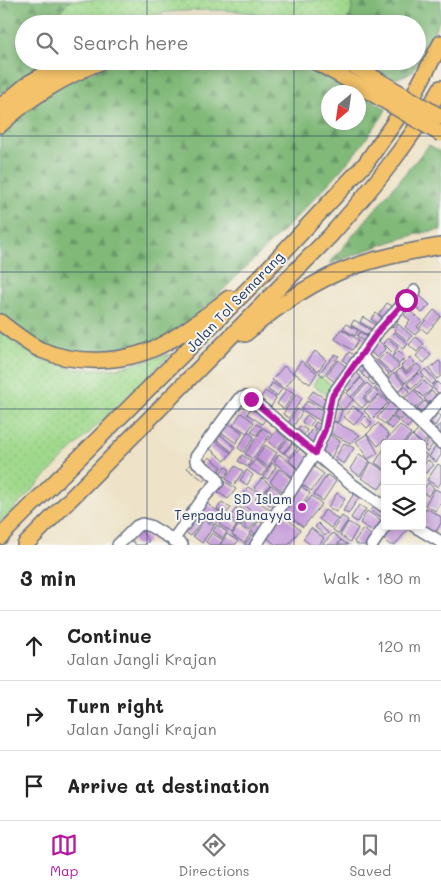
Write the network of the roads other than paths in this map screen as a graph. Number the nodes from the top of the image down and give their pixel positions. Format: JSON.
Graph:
{"nodes":[{"id":1,"x":441,"y":43,"type":"edge"},
{"id":2,"x":53,"y":70,"type":"edge"},
{"id":3,"x":82,"y":70,"type":"edge"},
{"id":4,"x":335,"y":70,"type":"edge"},
{"id":5,"x":357,"y":70,"type":"edge"},
{"id":6,"x":378,"y":88,"type":"junction"},
{"id":7,"x":441,"y":88,"type":"edge"},
{"id":8,"x":0,"y":107,"type":"edge"},
{"id":9,"x":441,"y":118,"type":"edge"},
{"id":10,"x":0,"y":125,"type":"edge"},
{"id":11,"x":441,"y":134,"type":"edge"},
{"id":12,"x":441,"y":246,"type":"edge"},
{"id":13,"x":262,"y":275,"type":"junction"},
{"id":14,"x":415,"y":291,"type":"dead end"},
{"id":15,"x":0,"y":322,"type":"edge"},
{"id":16,"x":361,"y":355,"type":"junction"},
{"id":17,"x":441,"y":400,"type":"edge"},
{"id":18,"x":161,"y":406,"type":"junction"},
{"id":19,"x":421,"y":423,"type":"junction"},
{"id":20,"x":441,"y":443,"type":"edge"},
{"id":21,"x":315,"y":453,"type":"junction"},
{"id":22,"x":381,"y":504,"type":"edge"},
{"id":23,"x":382,"y":530,"type":"edge"},
{"id":24,"x":419,"y":530,"type":"edge"},
{"id":25,"x":0,"y":537,"type":"edge"},
{"id":26,"x":177,"y":542,"type":"edge"},
{"id":27,"x":434,"y":542,"type":"edge"},
{"id":28,"x":25,"y":545,"type":"edge"},
{"id":29,"x":118,"y":545,"type":"edge"},
{"id":30,"x":256,"y":545,"type":"edge"},
{"id":31,"x":372,"y":545,"type":"edge"}],
"edges":[{"from":1,"to":13,"type":"highway","name":"Jalan Tol Semarang"},
{"from":2,"to":8,"type":"highway"},
{"from":3,"to":10,"type":"highway"},
{"from":4,"to":6,"type":"highway"},
{"from":5,"to":6,"type":"highway"},
{"from":6,"to":9,"type":"highway","bridge":true},
{"from":6,"to":11,"type":"highway","bridge":true},
{"from":7,"to":18,"type":"highway","name":"Jalan Tol Semarang"},
{"from":12,"to":18,"type":"highway"},
{"from":13,"to":15,"type":"highway"},
{"from":13,"to":25,"type":"highway","name":"Jalan Tol Semarang"},
{"from":14,"to":16,"type":"street"},
{"from":16,"to":19,"type":"street"},
{"from":16,"to":21,"type":"street"},
{"from":17,"to":19,"type":"street"},
{"from":18,"to":28,"type":"highway","name":"Jalan Tol Semarang"},
{"from":19,"to":20,"type":"street"},
{"from":21,"to":22,"type":"street"},
{"from":21,"to":26,"type":"street"},
{"from":21,"to":30,"type":"street"},
{"from":23,"to":31,"type":"street"},
{"from":24,"to":27,"type":"street"},
{"from":26,"to":29,"type":"street"}]}
